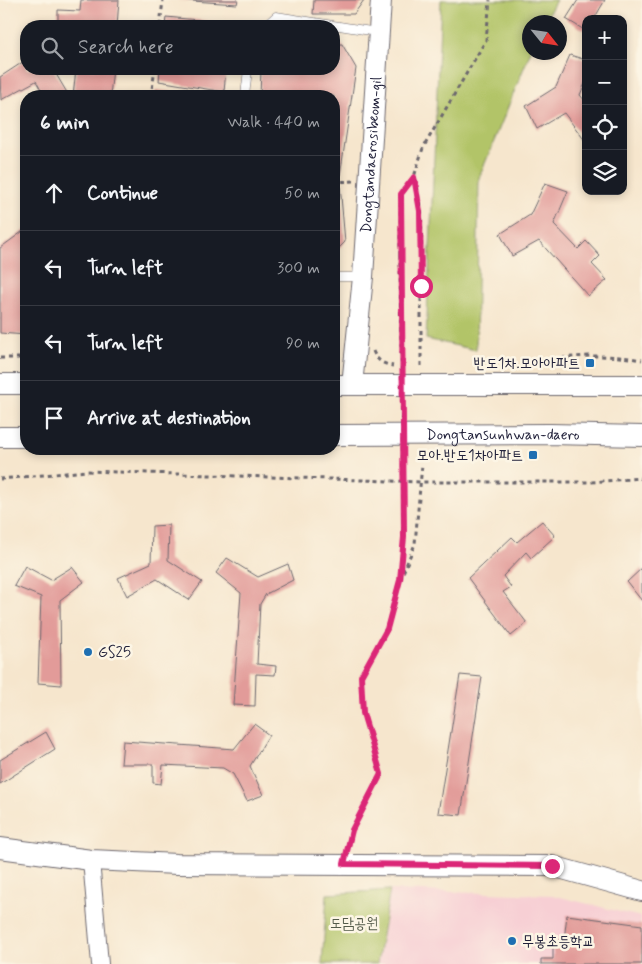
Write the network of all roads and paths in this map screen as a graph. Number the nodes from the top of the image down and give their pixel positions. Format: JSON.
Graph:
{"nodes":[{"id":1,"x":163,"y":0,"type":"edge"},
{"id":2,"x":382,"y":0,"type":"edge"},
{"id":3,"x":490,"y":0,"type":"edge"},
{"id":4,"x":161,"y":20,"type":"edge"},
{"id":5,"x":272,"y":20,"type":"edge"},
{"id":6,"x":302,"y":20,"type":"edge"},
{"id":7,"x":340,"y":26,"type":"edge"},
{"id":8,"x":379,"y":32,"type":"junction"},
{"id":9,"x":153,"y":75,"type":"edge"},
{"id":10,"x":247,"y":75,"type":"edge"},
{"id":11,"x":152,"y":90,"type":"edge"},
{"id":12,"x":246,"y":90,"type":"edge"},
{"id":13,"x":414,"y":177,"type":"junction"},
{"id":14,"x":340,"y":277,"type":"edge"},
{"id":15,"x":363,"y":277,"type":"junction"},
{"id":16,"x":372,"y":349,"type":"dead end"},
{"id":17,"x":0,"y":358,"type":"edge"},
{"id":18,"x":20,"y":358,"type":"edge"},
{"id":19,"x":642,"y":360,"type":"edge"},
{"id":20,"x":421,"y":366,"type":"junction"},
{"id":21,"x":430,"y":366,"type":"dead end"},
{"id":22,"x":512,"y":366,"type":"dead end"},
{"id":23,"x":0,"y":384,"type":"edge"},
{"id":24,"x":20,"y":384,"type":"edge"},
{"id":25,"x":343,"y":385,"type":"edge"},
{"id":26,"x":642,"y":385,"type":"edge"},
{"id":27,"x":340,"y":435,"type":"edge"},
{"id":28,"x":642,"y":436,"type":"edge"},
{"id":29,"x":0,"y":437,"type":"edge"},
{"id":30,"x":20,"y":437,"type":"edge"},
{"id":31,"x":422,"y":464,"type":"dead end"},
{"id":32,"x":642,"y":478,"type":"edge"},
{"id":33,"x":0,"y":479,"type":"edge"},
{"id":34,"x":421,"y":482,"type":"junction"},
{"id":35,"x":400,"y":580,"type":"junction"},
{"id":36,"x":0,"y":848,"type":"edge"},
{"id":37,"x":91,"y":860,"type":"junction"},
{"id":38,"x":344,"y":864,"type":"junction"},
{"id":39,"x":642,"y":891,"type":"edge"},
{"id":40,"x":100,"y":964,"type":"edge"}],
"edges":[{"from":1,"to":4,"type":"path"},
{"from":2,"to":8,"type":"street","name":"Dongtandaerosibeom-gil"},
{"from":3,"to":13,"type":"path"},
{"from":5,"to":6,"type":"lane"},
{"from":7,"to":8,"type":"lane"},
{"from":8,"to":15,"type":"street","name":"Dongtandaerosibeom-gil"},
{"from":9,"to":11,"type":"path"},
{"from":10,"to":12,"type":"lane"},
{"from":13,"to":20,"type":"path"},
{"from":13,"to":35,"type":"path","bridge":true},
{"from":14,"to":15,"type":"lane"},
{"from":15,"to":25,"type":"street","name":"Dongtandaerosibeom-gil"},
{"from":16,"to":20,"type":"path"},
{"from":17,"to":18,"type":"path"},
{"from":19,"to":22,"type":"path"},
{"from":20,"to":21,"type":"path"},
{"from":23,"to":24,"type":"street"},
{"from":25,"to":26,"type":"street"},
{"from":27,"to":28,"type":"street","name":"Dongtansunhwan-daero"},
{"from":29,"to":30,"type":"street"},
{"from":31,"to":34,"type":"path"},
{"from":32,"to":34,"type":"path"},
{"from":33,"to":34,"type":"path"},
{"from":34,"to":35,"type":"path"},
{"from":35,"to":38,"type":"path"},
{"from":36,"to":37,"type":"street"},
{"from":37,"to":38,"type":"street"},
{"from":37,"to":40,"type":"street"},
{"from":38,"to":39,"type":"street"}]}
